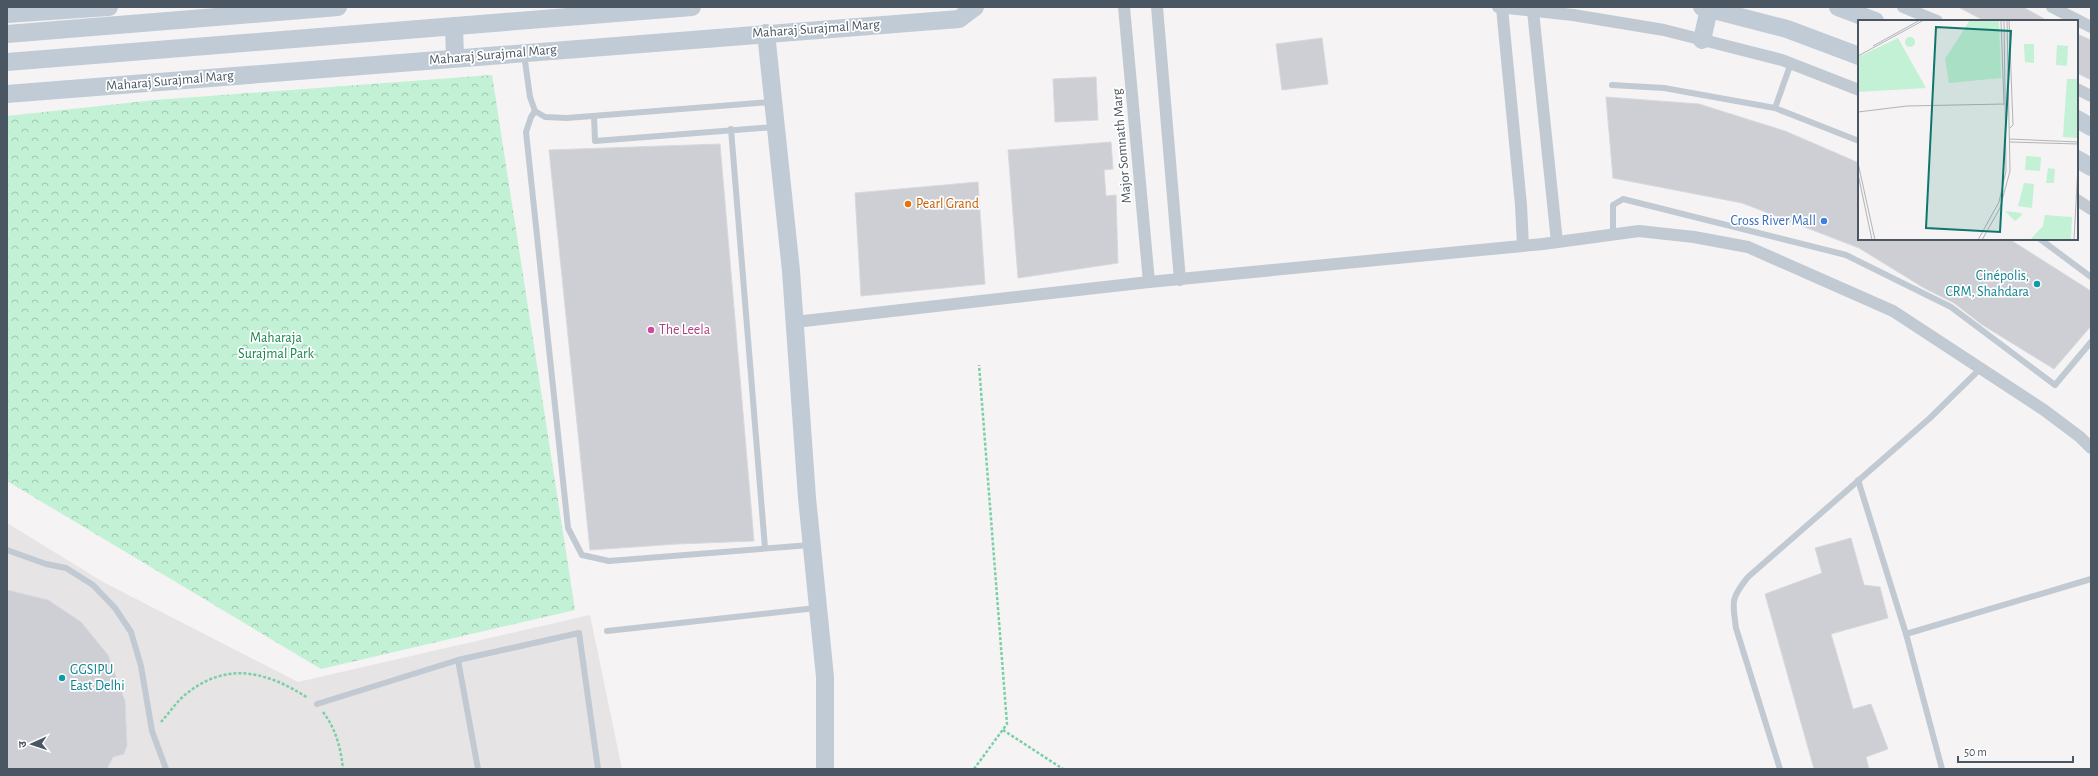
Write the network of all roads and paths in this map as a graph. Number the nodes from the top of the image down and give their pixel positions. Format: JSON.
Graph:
{"nodes":[{"id":1,"x":109,"y":7,"type":"edge"},
{"id":2,"x":338,"y":7,"type":"edge"},
{"id":3,"x":692,"y":7,"type":"edge"},
{"id":4,"x":975,"y":7,"type":"edge"},
{"id":5,"x":1124,"y":7,"type":"edge"},
{"id":6,"x":1157,"y":7,"type":"edge"},
{"id":7,"x":1498,"y":7,"type":"edge"},
{"id":8,"x":1903,"y":7,"type":"edge"},
{"id":9,"x":2052,"y":7,"type":"edge"},
{"id":10,"x":1502,"y":8,"type":"edge"},
{"id":11,"x":1706,"y":8,"type":"edge"},
{"id":12,"x":1844,"y":8,"type":"edge"},
{"id":13,"x":1534,"y":11,"type":"junction"},
{"id":14,"x":2074,"y":11,"type":"edge"},
{"id":15,"x":51,"y":12,"type":"junction"},
{"id":16,"x":7,"y":14,"type":"edge"},
{"id":17,"x":1873,"y":20,"type":"edge"},
{"id":18,"x":1935,"y":20,"type":"edge"},
{"id":19,"x":454,"y":26,"type":"junction"},
{"id":20,"x":2091,"y":27,"type":"edge"},
{"id":21,"x":54,"y":30,"type":"junction"},
{"id":22,"x":766,"y":33,"type":"junction"},
{"id":23,"x":7,"y":34,"type":"edge"},
{"id":24,"x":1702,"y":40,"type":"junction"},
{"id":25,"x":524,"y":52,"type":"junction"},
{"id":26,"x":1858,"y":56,"type":"edge"},
{"id":27,"x":454,"y":58,"type":"junction"},
{"id":28,"x":7,"y":62,"type":"edge"},
{"id":29,"x":1791,"y":63,"type":"junction"},
{"id":30,"x":1612,"y":85,"type":"dead end"},
{"id":31,"x":1858,"y":90,"type":"edge"},
{"id":32,"x":2078,"y":90,"type":"edge"},
{"id":33,"x":7,"y":94,"type":"edge"},
{"id":34,"x":2091,"y":96,"type":"edge"},
{"id":35,"x":773,"y":101,"type":"junction"},
{"id":36,"x":1775,"y":108,"type":"junction"},
{"id":37,"x":535,"y":111,"type":"junction"},
{"id":38,"x":594,"y":116,"type":"junction"},
{"id":39,"x":2078,"y":120,"type":"edge"},
{"id":40,"x":776,"y":127,"type":"junction"},
{"id":41,"x":2091,"y":127,"type":"edge"},
{"id":42,"x":731,"y":129,"type":"junction"},
{"id":43,"x":1858,"y":141,"type":"edge"},
{"id":44,"x":2078,"y":201,"type":"edge"},
{"id":45,"x":2091,"y":209,"type":"edge"},
{"id":46,"x":1613,"y":235,"type":"junction"},
{"id":47,"x":2041,"y":240,"type":"edge"},
{"id":48,"x":1557,"y":242,"type":"junction"},
{"id":49,"x":1523,"y":246,"type":"junction"},
{"id":50,"x":2091,"y":277,"type":"edge"},
{"id":51,"x":1180,"y":280,"type":"junction"},
{"id":52,"x":1149,"y":282,"type":"junction"},
{"id":53,"x":795,"y":322,"type":"junction"},
{"id":54,"x":2091,"y":342,"type":"edge"},
{"id":55,"x":979,"y":365,"type":"dead end"},
{"id":56,"x":1981,"y":368,"type":"junction"},
{"id":57,"x":2091,"y":448,"type":"edge"},
{"id":58,"x":1858,"y":480,"type":"junction"},
{"id":59,"x":812,"y":544,"type":"junction"},
{"id":60,"x":765,"y":548,"type":"junction"},
{"id":61,"x":7,"y":550,"type":"edge"},
{"id":62,"x":2091,"y":579,"type":"edge"},
{"id":63,"x":818,"y":608,"type":"junction"},
{"id":64,"x":607,"y":631,"type":"dead end"},
{"id":65,"x":1906,"y":634,"type":"junction"},
{"id":66,"x":458,"y":660,"type":"junction"},
{"id":67,"x":317,"y":704,"type":"junction"},
{"id":68,"x":1003,"y":730,"type":"junction"},
{"id":69,"x":152,"y":731,"type":"junction"},
{"id":70,"x":166,"y":769,"type":"edge"},
{"id":71,"x":343,"y":769,"type":"edge"},
{"id":72,"x":478,"y":769,"type":"edge"},
{"id":73,"x":598,"y":769,"type":"edge"},
{"id":74,"x":825,"y":769,"type":"edge"},
{"id":75,"x":974,"y":769,"type":"edge"},
{"id":76,"x":1063,"y":769,"type":"edge"},
{"id":77,"x":1780,"y":769,"type":"edge"},
{"id":78,"x":1942,"y":769,"type":"edge"}],
"edges":[{"from":1,"to":15,"type":"street"},
{"from":2,"to":21,"type":"street"},
{"from":3,"to":19,"type":"street"},
{"from":4,"to":22,"type":"street","name":"Maharaj Surajmal Marg"},
{"from":5,"to":52,"type":"street","name":"Major Somnath Marg"},
{"from":6,"to":51,"type":"street"},
{"from":7,"to":10,"type":"street"},
{"from":8,"to":18,"type":"street"},
{"from":9,"to":14,"type":"street"},
{"from":10,"to":13,"type":"street"},
{"from":10,"to":49,"type":"street"},
{"from":11,"to":24,"type":"street"},
{"from":11,"to":26,"type":"street"},
{"from":12,"to":17,"type":"street"},
{"from":13,"to":24,"type":"street"},
{"from":13,"to":48,"type":"street"},
{"from":14,"to":20,"type":"street"},
{"from":15,"to":16,"type":"street"},
{"from":15,"to":21,"type":"street"},
{"from":19,"to":27,"type":"street"},
{"from":19,"to":28,"type":"street"},
{"from":21,"to":23,"type":"street"},
{"from":22,"to":25,"type":"street","name":"Maharaj Surajmal Marg"},
{"from":22,"to":35,"type":"street"},
{"from":24,"to":29,"type":"street"},
{"from":25,"to":27,"type":"street","name":"Maharaj Surajmal Marg"},
{"from":25,"to":37,"type":"lane"},
{"from":27,"to":33,"type":"street","name":"Maharaj Surajmal Marg"},
{"from":29,"to":31,"type":"street"},
{"from":29,"to":36,"type":"lane"},
{"from":30,"to":36,"type":"lane"},
{"from":32,"to":34,"type":"street"},
{"from":35,"to":38,"type":"lane"},
{"from":35,"to":40,"type":"street"},
{"from":36,"to":43,"type":"lane"},
{"from":37,"to":38,"type":"lane"},
{"from":37,"to":60,"type":"lane"},
{"from":38,"to":42,"type":"lane"},
{"from":39,"to":41,"type":"street"},
{"from":40,"to":42,"type":"lane"},
{"from":40,"to":53,"type":"street"},
{"from":42,"to":60,"type":"lane"},
{"from":44,"to":45,"type":"street"},
{"from":46,"to":48,"type":"street"},
{"from":46,"to":54,"type":"lane"},
{"from":46,"to":56,"type":"street"},
{"from":47,"to":50,"type":"lane"},
{"from":48,"to":49,"type":"street"},
{"from":49,"to":51,"type":"street"},
{"from":51,"to":52,"type":"street"},
{"from":52,"to":53,"type":"street"},
{"from":53,"to":59,"type":"street"},
{"from":55,"to":68,"type":"path"},
{"from":56,"to":57,"type":"street"},
{"from":56,"to":58,"type":"lane"},
{"from":58,"to":65,"type":"lane"},
{"from":58,"to":77,"type":"lane"},
{"from":59,"to":60,"type":"lane"},
{"from":59,"to":63,"type":"street"},
{"from":61,"to":69,"type":"lane"},
{"from":62,"to":65,"type":"lane"},
{"from":63,"to":64,"type":"lane"},
{"from":63,"to":74,"type":"street"},
{"from":65,"to":78,"type":"lane"},
{"from":66,"to":67,"type":"lane"},
{"from":66,"to":72,"type":"lane"},
{"from":66,"to":73,"type":"lane"},
{"from":67,"to":69,"type":"path"},
{"from":67,"to":71,"type":"path"},
{"from":68,"to":75,"type":"path"},
{"from":68,"to":76,"type":"path"},
{"from":69,"to":70,"type":"lane"}]}
